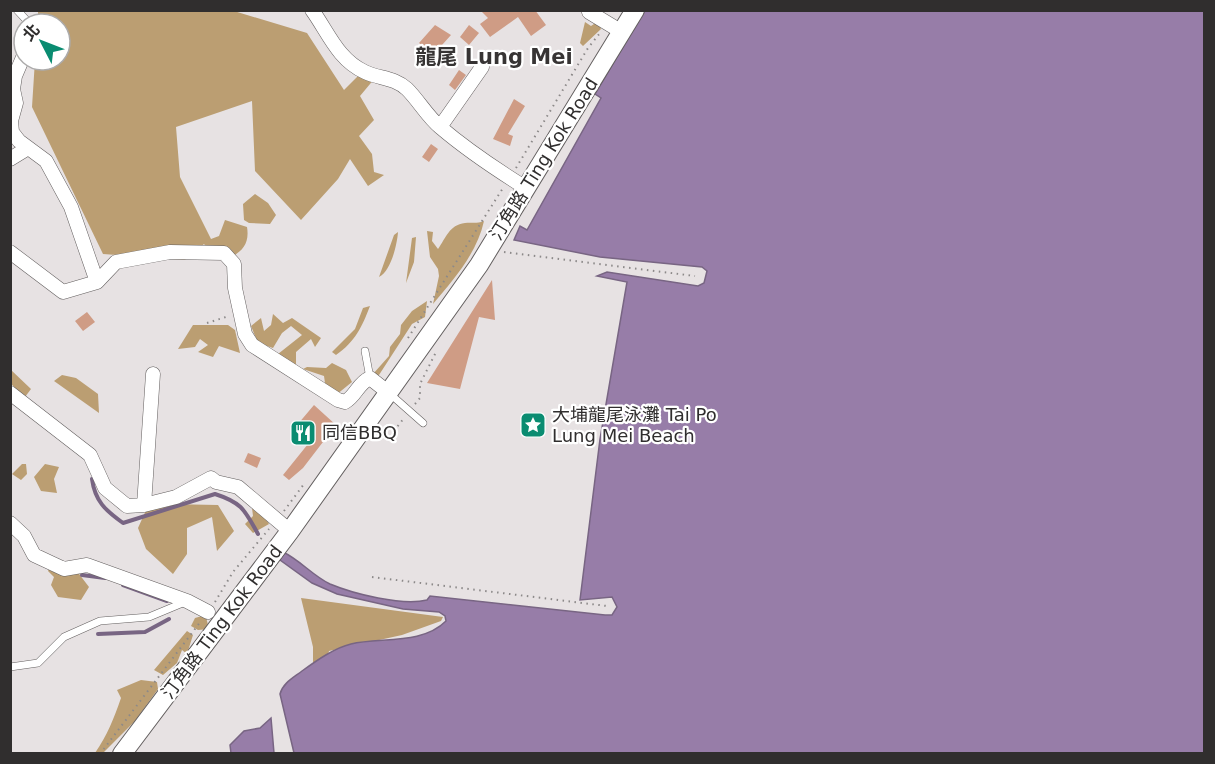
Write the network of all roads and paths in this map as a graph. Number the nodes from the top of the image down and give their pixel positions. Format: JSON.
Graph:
{"nodes":[{"id":1,"x":635,"y":10,"type":"edge"},
{"id":2,"x":314,"y":11,"type":"edge"},
{"id":3,"x":589,"y":12,"type":"dead end"},
{"id":4,"x":622,"y":32,"type":"junction"},
{"id":5,"x":482,"y":68,"type":"dead end"},
{"id":6,"x":16,"y":72,"type":"edge"},
{"id":7,"x":440,"y":127,"type":"junction"},
{"id":8,"x":28,"y":148,"type":"junction"},
{"id":9,"x":10,"y":159,"type":"edge"},
{"id":10,"x":526,"y":188,"type":"junction"},
{"id":11,"x":10,"y":252,"type":"edge"},
{"id":12,"x":504,"y":252,"type":"dead end"},
{"id":13,"x":695,"y":276,"type":"dead end"},
{"id":14,"x":98,"y":282,"type":"junction"},
{"id":15,"x":240,"y":312,"type":"junction"},
{"id":16,"x":207,"y":323,"type":"dead end"},
{"id":17,"x":365,"y":351,"type":"dead end"},
{"id":18,"x":153,"y":374,"type":"dead end"},
{"id":19,"x":370,"y":378,"type":"junction"},
{"id":20,"x":10,"y":393,"type":"edge"},
{"id":21,"x":393,"y":397,"type":"junction"},
{"id":22,"x":423,"y":423,"type":"dead end"},
{"id":23,"x":144,"y":505,"type":"junction"},
{"id":24,"x":10,"y":523,"type":"edge"},
{"id":25,"x":290,"y":531,"type":"junction"},
{"id":26,"x":372,"y":577,"type":"dead end"},
{"id":27,"x":187,"y":601,"type":"junction"},
{"id":28,"x":607,"y":606,"type":"dead end"},
{"id":29,"x":215,"y":616,"type":"junction"},
{"id":30,"x":10,"y":667,"type":"edge"},
{"id":31,"x":122,"y":753,"type":"edge"}],
"edges":[{"from":1,"to":4,"type":"main road","name":"汀角路 Ting Kok Road"},
{"from":2,"to":7,"type":"street"},
{"from":3,"to":4,"type":"street"},
{"from":4,"to":10,"type":"main road","name":"汀角路 Ting Kok Road"},
{"from":5,"to":7,"type":"street"},
{"from":6,"to":8,"type":"street"},
{"from":7,"to":10,"type":"street"},
{"from":8,"to":9,"type":"street"},
{"from":8,"to":14,"type":"street"},
{"from":10,"to":21,"type":"main road","name":"汀角路 Ting Kok Road"},
{"from":11,"to":14,"type":"street"},
{"from":12,"to":13,"type":"path"},
{"from":14,"to":15,"type":"street"},
{"from":15,"to":16,"type":"path"},
{"from":15,"to":19,"type":"street"},
{"from":17,"to":19,"type":"lane"},
{"from":18,"to":23,"type":"street"},
{"from":19,"to":21,"type":"street"},
{"from":20,"to":23,"type":"street"},
{"from":21,"to":22,"type":"lane"},
{"from":21,"to":25,"type":"main road","name":"汀角路 Ting Kok Road"},
{"from":23,"to":25,"type":"street"},
{"from":24,"to":27,"type":"street"},
{"from":25,"to":29,"type":"main road","name":"汀角路 Ting Kok Road"},
{"from":26,"to":28,"type":"path"},
{"from":27,"to":29,"type":"street"},
{"from":27,"to":30,"type":"lane"},
{"from":29,"to":31,"type":"main road","name":"汀角路 Ting Kok Road"}]}
